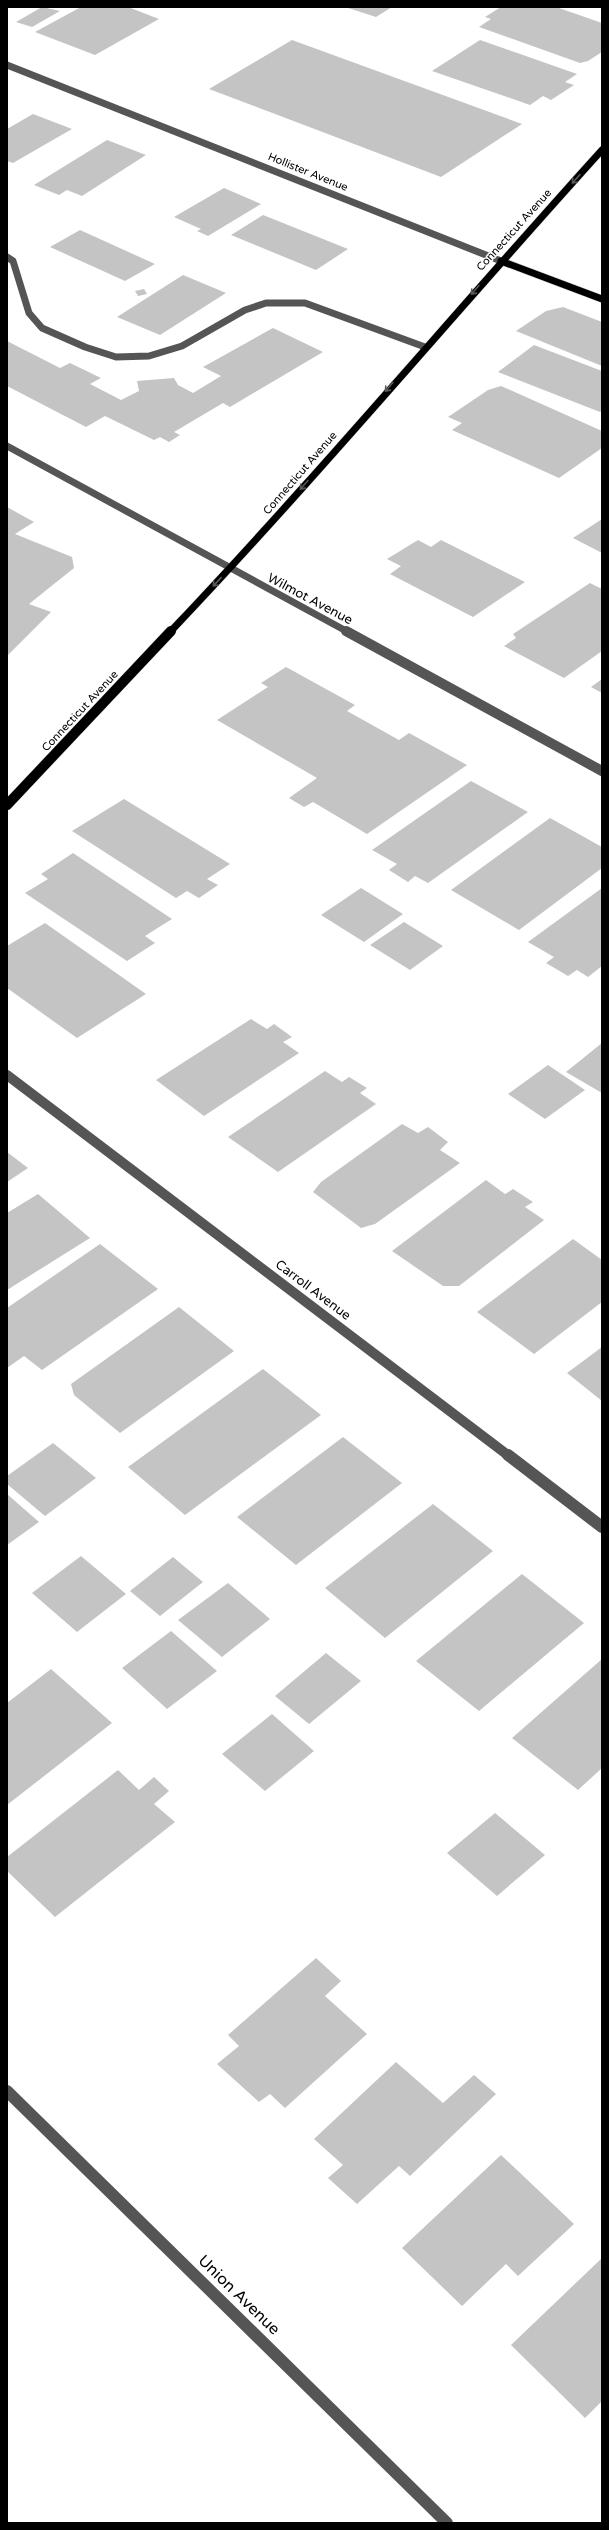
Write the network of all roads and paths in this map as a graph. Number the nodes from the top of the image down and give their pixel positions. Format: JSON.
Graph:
{"nodes":[{"id":1,"x":7,"y":65,"type":"edge"},
{"id":2,"x":602,"y":150,"type":"edge"},
{"id":3,"x":7,"y":257,"type":"edge"},
{"id":4,"x":501,"y":261,"type":"junction"},
{"id":5,"x":602,"y":299,"type":"edge"},
{"id":6,"x":425,"y":346,"type":"junction"},
{"id":7,"x":7,"y":446,"type":"edge"},
{"id":8,"x":230,"y":569,"type":"junction"},
{"id":9,"x":602,"y":771,"type":"edge"},
{"id":10,"x":7,"y":805,"type":"edge"},
{"id":11,"x":7,"y":1075,"type":"edge"},
{"id":12,"x":602,"y":1527,"type":"edge"},
{"id":13,"x":7,"y":2091,"type":"edge"},
{"id":14,"x":447,"y":2523,"type":"edge"}],
"edges":[{"from":1,"to":4,"type":"street","name":"Hollister Avenue"},
{"from":2,"to":4,"type":"main road","name":"Connecticut Avenue","one_way":true},
{"from":3,"to":6,"type":"street"},
{"from":4,"to":5,"type":"main road","name":"Hollister Avenue"},
{"from":4,"to":6,"type":"main road","name":"Connecticut Avenue","one_way":true},
{"from":6,"to":8,"type":"main road","name":"Connecticut Avenue","one_way":true},
{"from":7,"to":8,"type":"street","name":"Wilmot Avenue"},
{"from":8,"to":9,"type":"street","name":"Wilmot Avenue"},
{"from":8,"to":10,"type":"main road","name":"Connecticut Avenue","one_way":true},
{"from":11,"to":12,"type":"street","name":"Carroll Avenue"},
{"from":13,"to":14,"type":"street","name":"Union Avenue"}]}
